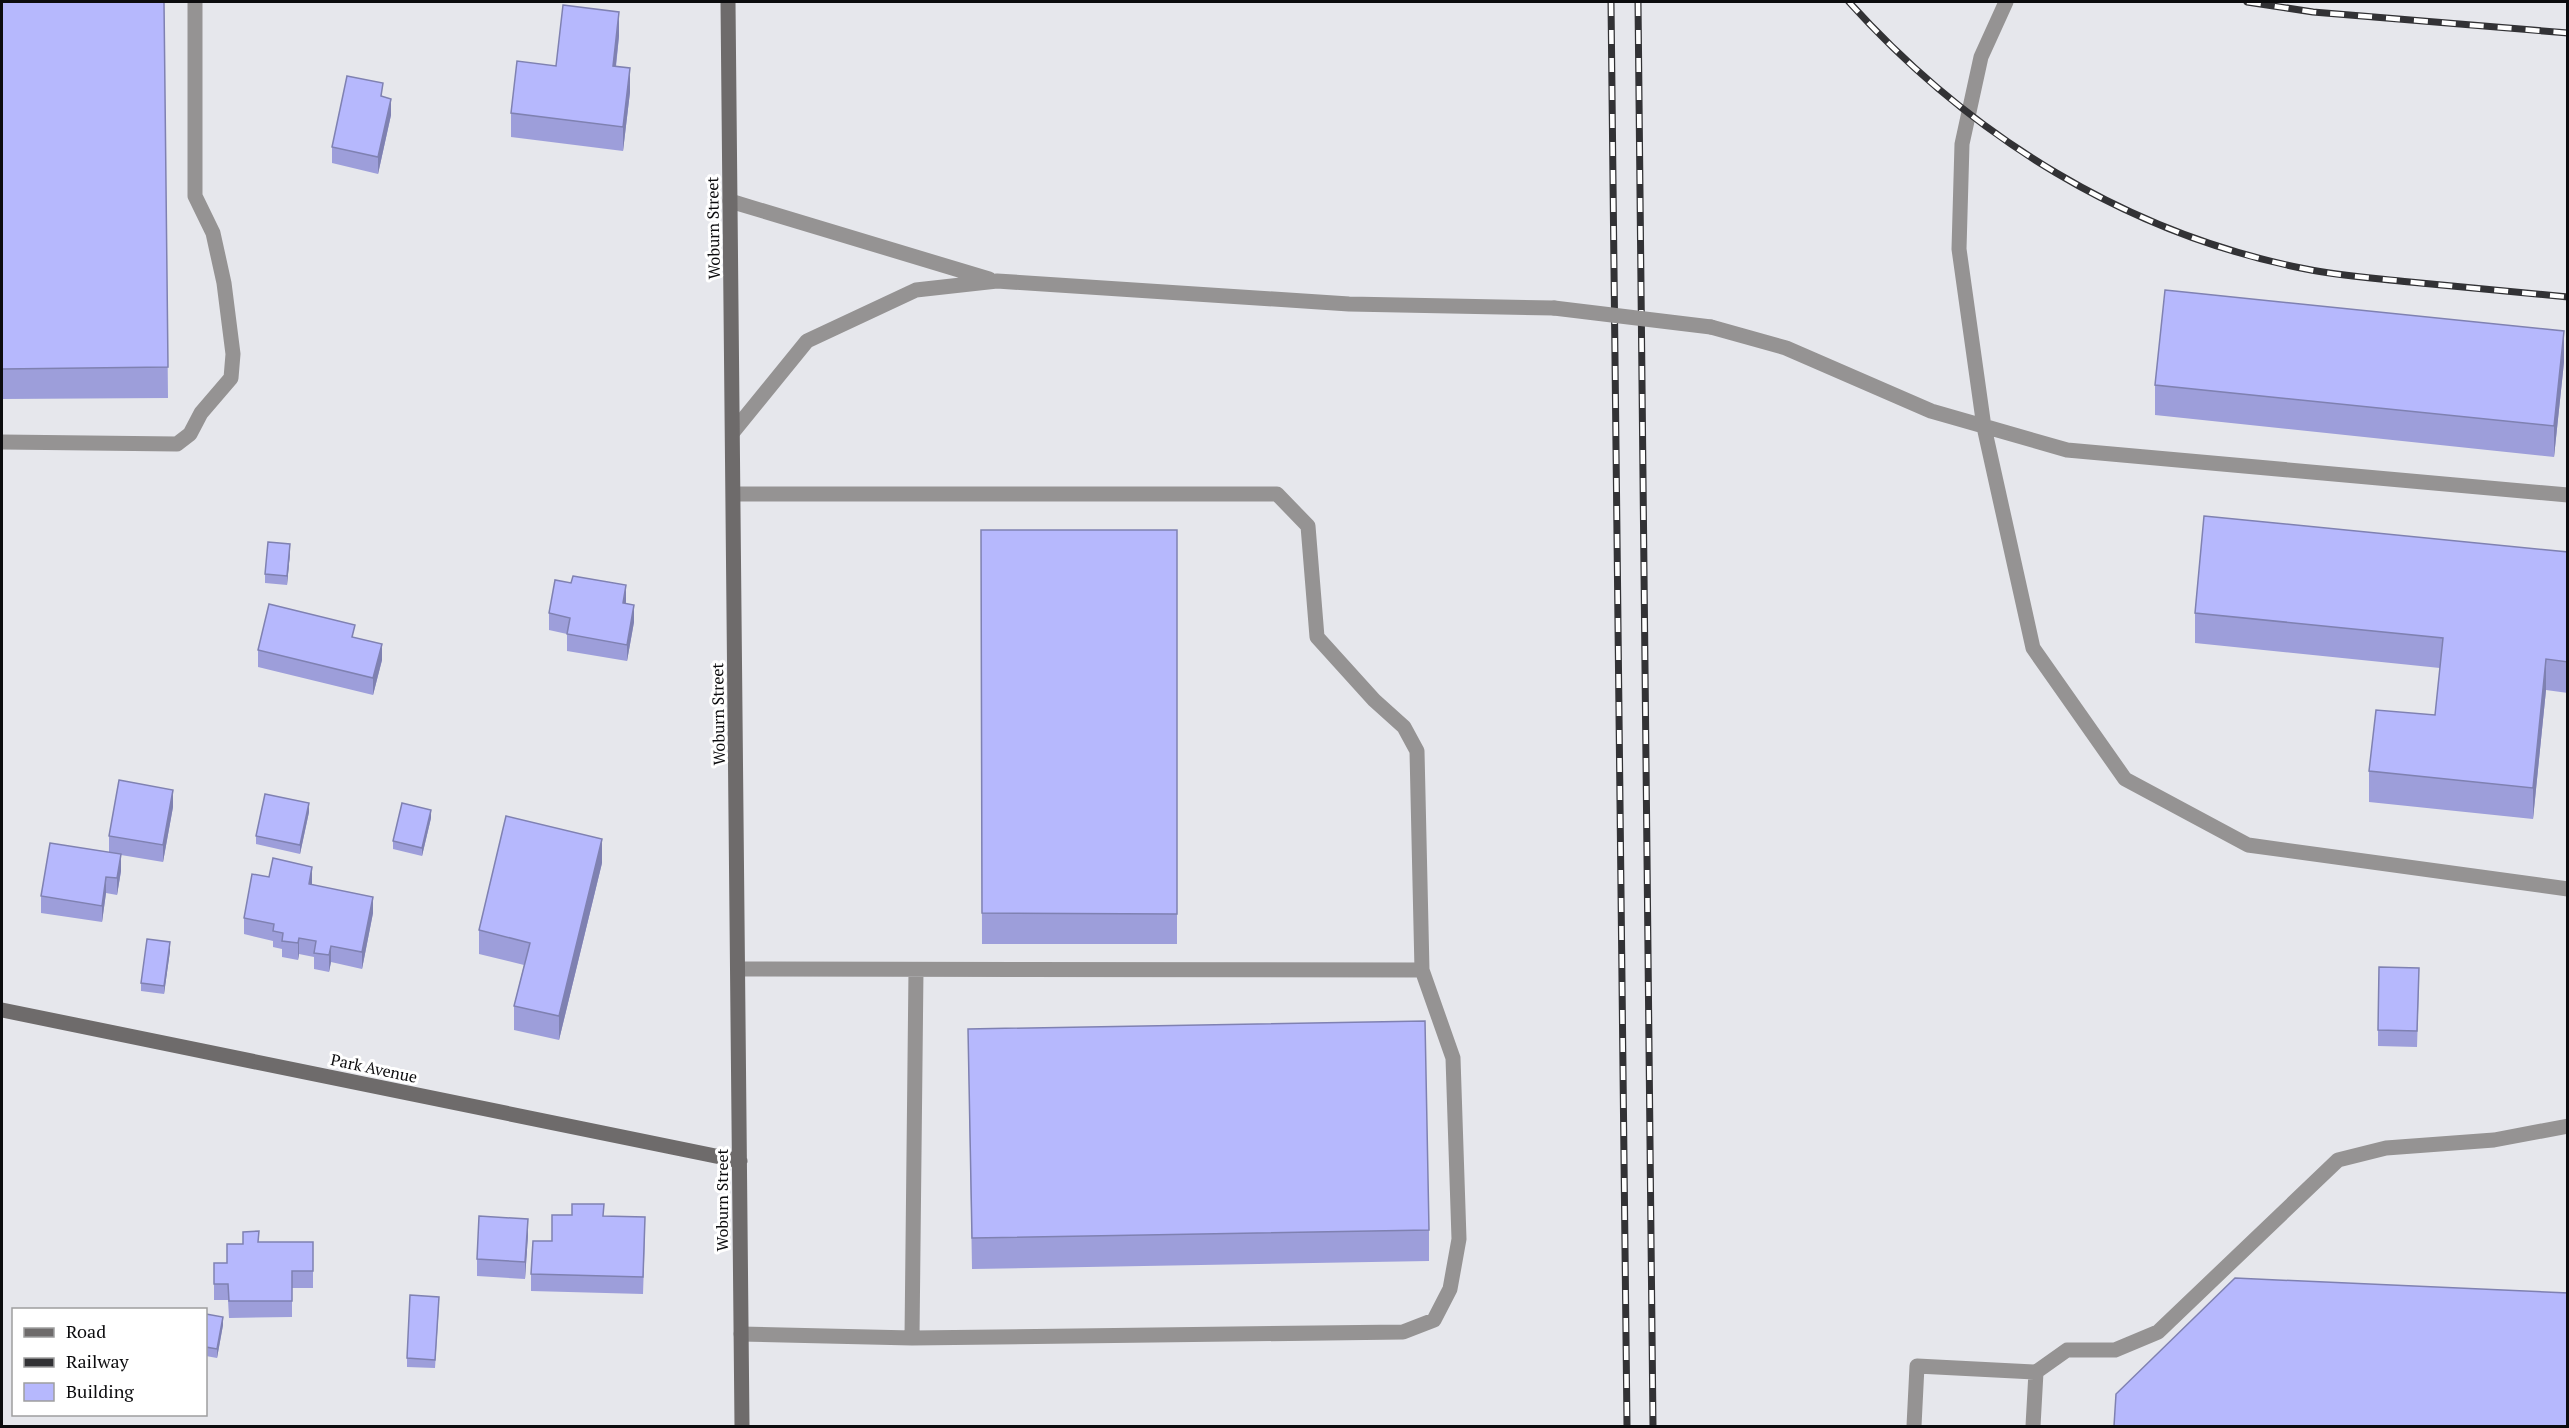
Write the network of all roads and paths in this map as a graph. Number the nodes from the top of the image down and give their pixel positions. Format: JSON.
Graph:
{"nodes":[{"id":1,"x":195,"y":2,"type":"edge"},
{"id":2,"x":728,"y":2,"type":"edge"},
{"id":3,"x":2006,"y":2,"type":"edge"},
{"id":4,"x":730,"y":201,"type":"junction"},
{"id":5,"x":997,"y":281,"type":"junction"},
{"id":6,"x":1984,"y":427,"type":"junction"},
{"id":7,"x":733,"y":432,"type":"junction"},
{"id":8,"x":2,"y":442,"type":"edge"},
{"id":9,"x":734,"y":494,"type":"junction"},
{"id":10,"x":2568,"y":495,"type":"edge"},
{"id":11,"x":2568,"y":889,"type":"edge"},
{"id":12,"x":739,"y":969,"type":"junction"},
{"id":13,"x":916,"y":970,"type":"junction"},
{"id":14,"x":1422,"y":970,"type":"junction"},
{"id":15,"x":2,"y":1010,"type":"edge"},
{"id":16,"x":2568,"y":1126,"type":"edge"},
{"id":17,"x":740,"y":1161,"type":"junction"},
{"id":18,"x":741,"y":1334,"type":"junction"},
{"id":19,"x":912,"y":1338,"type":"junction"},
{"id":20,"x":2036,"y":1372,"type":"junction"},
{"id":21,"x":742,"y":1426,"type":"edge"},
{"id":22,"x":1914,"y":1426,"type":"edge"},
{"id":23,"x":2033,"y":1426,"type":"edge"}],
"edges":[{"from":1,"to":8,"type":"lane"},
{"from":2,"to":4,"type":"main road","name":"Woburn Street"},
{"from":3,"to":6,"type":"lane"},
{"from":4,"to":5,"type":"lane"},
{"from":4,"to":7,"type":"main road","name":"Woburn Street"},
{"from":5,"to":6,"type":"lane","bridge":true},
{"from":5,"to":7,"type":"lane"},
{"from":6,"to":10,"type":"lane"},
{"from":6,"to":11,"type":"lane"},
{"from":7,"to":9,"type":"main road","name":"Woburn Street"},
{"from":9,"to":12,"type":"main road","name":"Woburn Street"},
{"from":9,"to":14,"type":"lane"},
{"from":12,"to":13,"type":"lane"},
{"from":12,"to":17,"type":"main road","name":"Woburn Street"},
{"from":13,"to":14,"type":"lane"},
{"from":13,"to":19,"type":"lane"},
{"from":14,"to":19,"type":"lane"},
{"from":15,"to":17,"type":"main road","name":"Park Avenue"},
{"from":16,"to":20,"type":"lane"},
{"from":17,"to":18,"type":"main road","name":"Woburn Street"},
{"from":18,"to":19,"type":"lane"},
{"from":18,"to":21,"type":"main road","name":"Woburn Street"},
{"from":20,"to":22,"type":"lane"},
{"from":20,"to":23,"type":"lane"}]}
